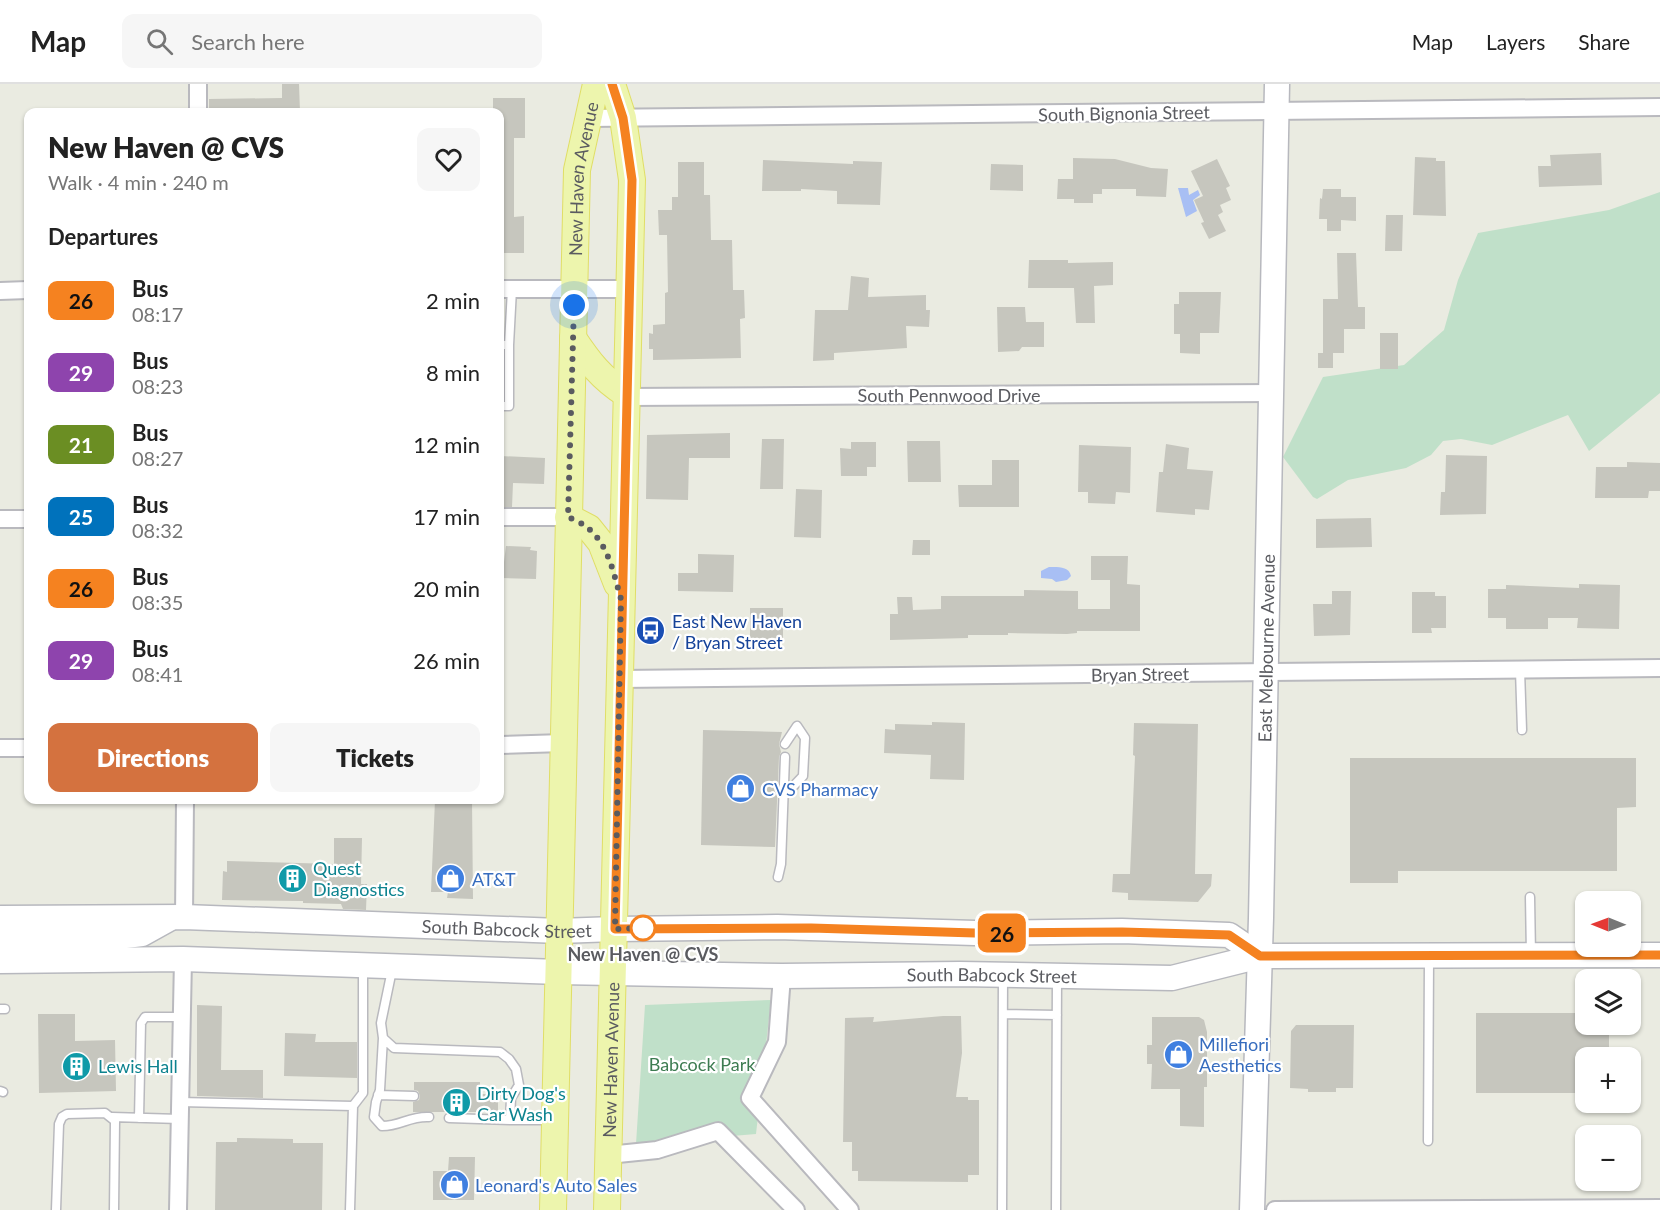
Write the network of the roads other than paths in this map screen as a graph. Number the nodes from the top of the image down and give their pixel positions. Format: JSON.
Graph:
{"nodes":[{"id":1,"x":198,"y":84,"type":"edge"},
{"id":2,"x":596,"y":84,"type":"edge"},
{"id":3,"x":612,"y":84,"type":"edge"},
{"id":4,"x":1277,"y":84,"type":"edge"},
{"id":5,"x":1660,"y":107,"type":"edge"},
{"id":6,"x":198,"y":108,"type":"edge"},
{"id":7,"x":1277,"y":111,"type":"junction"},
{"id":8,"x":588,"y":118,"type":"junction"},
{"id":9,"x":623,"y":118,"type":"junction"},
{"id":10,"x":574,"y":288,"type":"junction"},
{"id":11,"x":506,"y":289,"type":"edge"},
{"id":12,"x":24,"y":290,"type":"edge"},
{"id":13,"x":628,"y":290,"type":"junction"},
{"id":14,"x":0,"y":291,"type":"edge"},
{"id":15,"x":573,"y":338,"type":"junction"},
{"id":16,"x":504,"y":345,"type":"edge"},
{"id":17,"x":1272,"y":393,"type":"junction"},
{"id":18,"x":626,"y":396,"type":"junction"},
{"id":19,"x":504,"y":406,"type":"edge"},
{"id":20,"x":504,"y":517,"type":"edge"},
{"id":21,"x":568,"y":517,"type":"junction"},
{"id":22,"x":0,"y":519,"type":"edge"},
{"id":23,"x":24,"y":519,"type":"edge"},
{"id":24,"x":621,"y":599,"type":"junction"},
{"id":25,"x":1660,"y":668,"type":"edge"},
{"id":26,"x":1520,"y":670,"type":"junction"},
{"id":27,"x":1266,"y":673,"type":"junction"},
{"id":28,"x":620,"y":680,"type":"junction"},
{"id":29,"x":1522,"y":730,"type":"dead end"},
{"id":30,"x":563,"y":743,"type":"junction"},
{"id":31,"x":785,"y":744,"type":"dead end"},
{"id":32,"x":504,"y":745,"type":"edge"},
{"id":33,"x":0,"y":748,"type":"edge"},
{"id":34,"x":24,"y":748,"type":"edge"},
{"id":35,"x":785,"y":757,"type":"dead end"},
{"id":36,"x":784,"y":796,"type":"junction"},
{"id":37,"x":185,"y":804,"type":"edge"},
{"id":38,"x":778,"y":876,"type":"dead end"},
{"id":39,"x":1530,"y":897,"type":"dead end"},
{"id":40,"x":177,"y":917,"type":"junction"},
{"id":41,"x":0,"y":918,"type":"edge"},
{"id":42,"x":615,"y":929,"type":"junction"},
{"id":43,"x":559,"y":931,"type":"junction"},
{"id":44,"x":0,"y":938,"type":"edge"},
{"id":45,"x":1531,"y":955,"type":"junction"},
{"id":46,"x":1660,"y":955,"type":"edge"},
{"id":47,"x":1260,"y":956,"type":"junction"},
{"id":48,"x":1429,"y":956,"type":"junction"},
{"id":49,"x":183,"y":959,"type":"junction"},
{"id":50,"x":0,"y":961,"type":"edge"},
{"id":51,"x":363,"y":965,"type":"junction"},
{"id":52,"x":392,"y":966,"type":"junction"},
{"id":53,"x":559,"y":972,"type":"junction"},
{"id":54,"x":614,"y":974,"type":"junction"},
{"id":55,"x":1003,"y":974,"type":"junction"},
{"id":56,"x":782,"y":976,"type":"junction"},
{"id":57,"x":1057,"y":976,"type":"junction"},
{"id":58,"x":1003,"y":1014,"type":"junction"},
{"id":59,"x":1057,"y":1015,"type":"junction"},
{"id":60,"x":182,"y":1017,"type":"junction"},
{"id":61,"x":383,"y":1038,"type":"junction"},
{"id":62,"x":378,"y":1095,"type":"junction"},
{"id":63,"x":414,"y":1096,"type":"dead end"},
{"id":64,"x":353,"y":1106,"type":"junction"},
{"id":65,"x":180,"y":1110,"type":"junction"},
{"id":66,"x":111,"y":1117,"type":"junction"},
{"id":67,"x":429,"y":1117,"type":"dead end"},
{"id":68,"x":139,"y":1118,"type":"junction"},
{"id":69,"x":448,"y":1118,"type":"dead end"},
{"id":70,"x":510,"y":1120,"type":"junction"},
{"id":71,"x":555,"y":1120,"type":"junction"},
{"id":72,"x":1428,"y":1141,"type":"dead end"},
{"id":73,"x":608,"y":1155,"type":"junction"},
{"id":74,"x":1660,"y":1208,"type":"edge"},
{"id":75,"x":56,"y":1210,"type":"edge"},
{"id":76,"x":114,"y":1210,"type":"edge"},
{"id":77,"x":178,"y":1210,"type":"edge"},
{"id":78,"x":350,"y":1210,"type":"edge"},
{"id":79,"x":553,"y":1210,"type":"edge"},
{"id":80,"x":607,"y":1210,"type":"edge"},
{"id":81,"x":796,"y":1210,"type":"edge"},
{"id":82,"x":850,"y":1210,"type":"edge"},
{"id":83,"x":1002,"y":1210,"type":"edge"},
{"id":84,"x":1056,"y":1210,"type":"edge"},
{"id":85,"x":1252,"y":1210,"type":"edge"},
{"id":86,"x":1275,"y":1210,"type":"edge"}],
"edges":[{"from":1,"to":6,"type":"street"},
{"from":2,"to":8,"type":"main road","name":"New Haven Avenue"},
{"from":3,"to":9,"type":"main road","name":"New Haven Avenue"},
{"from":4,"to":7,"type":"main road","name":"East Melbourne Avenue"},
{"from":5,"to":7,"type":"street","name":"South Bignonia Street"},
{"from":7,"to":9,"type":"street","name":"South Bignonia Street"},
{"from":7,"to":17,"type":"main road","name":"East Melbourne Avenue"},
{"from":8,"to":9,"type":"street","name":"South Bignonia Street"},
{"from":8,"to":10,"type":"main road","name":"New Haven Avenue"},
{"from":9,"to":13,"type":"main road","name":"New Haven Avenue"},
{"from":10,"to":11,"type":"street"},
{"from":10,"to":13,"type":"street"},
{"from":10,"to":15,"type":"main road","name":"New Haven Avenue"},
{"from":11,"to":16,"type":"lane"},
{"from":12,"to":14,"type":"street"},
{"from":13,"to":18,"type":"main road","name":"New Haven Avenue"},
{"from":15,"to":18,"type":"main road"},
{"from":15,"to":21,"type":"main road","name":"New Haven Avenue"},
{"from":16,"to":19,"type":"lane"},
{"from":17,"to":18,"type":"street","name":"South Pennwood Drive"},
{"from":17,"to":27,"type":"main road","name":"East Melbourne Avenue"},
{"from":18,"to":24,"type":"main road","name":"New Haven Avenue"},
{"from":20,"to":21,"type":"street"},
{"from":21,"to":24,"type":"main road"},
{"from":21,"to":30,"type":"main road","name":"New Haven Avenue"},
{"from":22,"to":23,"type":"street"},
{"from":24,"to":28,"type":"main road","name":"New Haven Avenue"},
{"from":25,"to":26,"type":"street","name":"Bryan Street"},
{"from":26,"to":27,"type":"street","name":"Bryan Street"},
{"from":26,"to":29,"type":"lane"},
{"from":27,"to":28,"type":"street","name":"Bryan Street"},
{"from":27,"to":47,"type":"main road","name":"East Melbourne Avenue"},
{"from":28,"to":42,"type":"main road","name":"New Haven Avenue"},
{"from":30,"to":32,"type":"street"},
{"from":30,"to":43,"type":"main road","name":"New Haven Avenue"},
{"from":31,"to":36,"type":"lane"},
{"from":33,"to":34,"type":"street"},
{"from":35,"to":36,"type":"lane"},
{"from":36,"to":38,"type":"lane"},
{"from":37,"to":40,"type":"street"},
{"from":39,"to":45,"type":"lane"},
{"from":40,"to":41,"type":"main road","name":"South Babcock Street"},
{"from":40,"to":43,"type":"main road","name":"South Babcock Street"},
{"from":40,"to":44,"type":"main road"},
{"from":42,"to":43,"type":"main road","name":"South Babcock Street"},
{"from":42,"to":47,"type":"main road","name":"South Babcock Street"},
{"from":42,"to":54,"type":"main road","name":"New Haven Avenue"},
{"from":43,"to":53,"type":"main road","name":"New Haven Avenue"},
{"from":45,"to":46,"type":"main road","name":"South Babcock Street"},
{"from":45,"to":48,"type":"main road","name":"South Babcock Street"},
{"from":47,"to":48,"type":"main road","name":"South Babcock Street"},
{"from":47,"to":57,"type":"main road","name":"South Babcock Street"},
{"from":47,"to":85,"type":"main road","name":"East Melbourne Avenue"},
{"from":48,"to":72,"type":"lane"},
{"from":49,"to":50,"type":"main road","name":"South Babcock Street"},
{"from":49,"to":51,"type":"main road","name":"South Babcock Street"},
{"from":49,"to":60,"type":"street"},
{"from":51,"to":52,"type":"main road","name":"South Babcock Street"},
{"from":51,"to":64,"type":"lane"},
{"from":52,"to":53,"type":"main road","name":"South Babcock Street"},
{"from":52,"to":61,"type":"lane"},
{"from":53,"to":54,"type":"main road","name":"South Babcock Street"},
{"from":53,"to":71,"type":"main road","name":"New Haven Avenue"},
{"from":54,"to":56,"type":"main road","name":"South Babcock Street"},
{"from":54,"to":73,"type":"main road","name":"New Haven Avenue"},
{"from":55,"to":56,"type":"main road","name":"South Babcock Street"},
{"from":55,"to":57,"type":"main road","name":"South Babcock Street"},
{"from":55,"to":58,"type":"lane"},
{"from":56,"to":82,"type":"street"},
{"from":57,"to":59,"type":"lane"},
{"from":58,"to":59,"type":"lane"},
{"from":58,"to":83,"type":"lane"},
{"from":59,"to":84,"type":"lane"},
{"from":60,"to":65,"type":"street"},
{"from":60,"to":68,"type":"lane"},
{"from":61,"to":62,"type":"lane"},
{"from":61,"to":70,"type":"lane"},
{"from":62,"to":63,"type":"lane"},
{"from":62,"to":67,"type":"lane"},
{"from":64,"to":65,"type":"lane"},
{"from":64,"to":78,"type":"lane"},
{"from":65,"to":68,"type":"lane"},
{"from":65,"to":77,"type":"street"},
{"from":66,"to":68,"type":"lane"},
{"from":66,"to":75,"type":"lane"},
{"from":66,"to":76,"type":"lane"},
{"from":69,"to":70,"type":"lane"},
{"from":70,"to":71,"type":"lane"},
{"from":71,"to":79,"type":"main road","name":"New Haven Avenue"},
{"from":73,"to":80,"type":"main road","name":"New Haven Avenue"},
{"from":73,"to":81,"type":"street"},
{"from":74,"to":86,"type":"street"}]}
